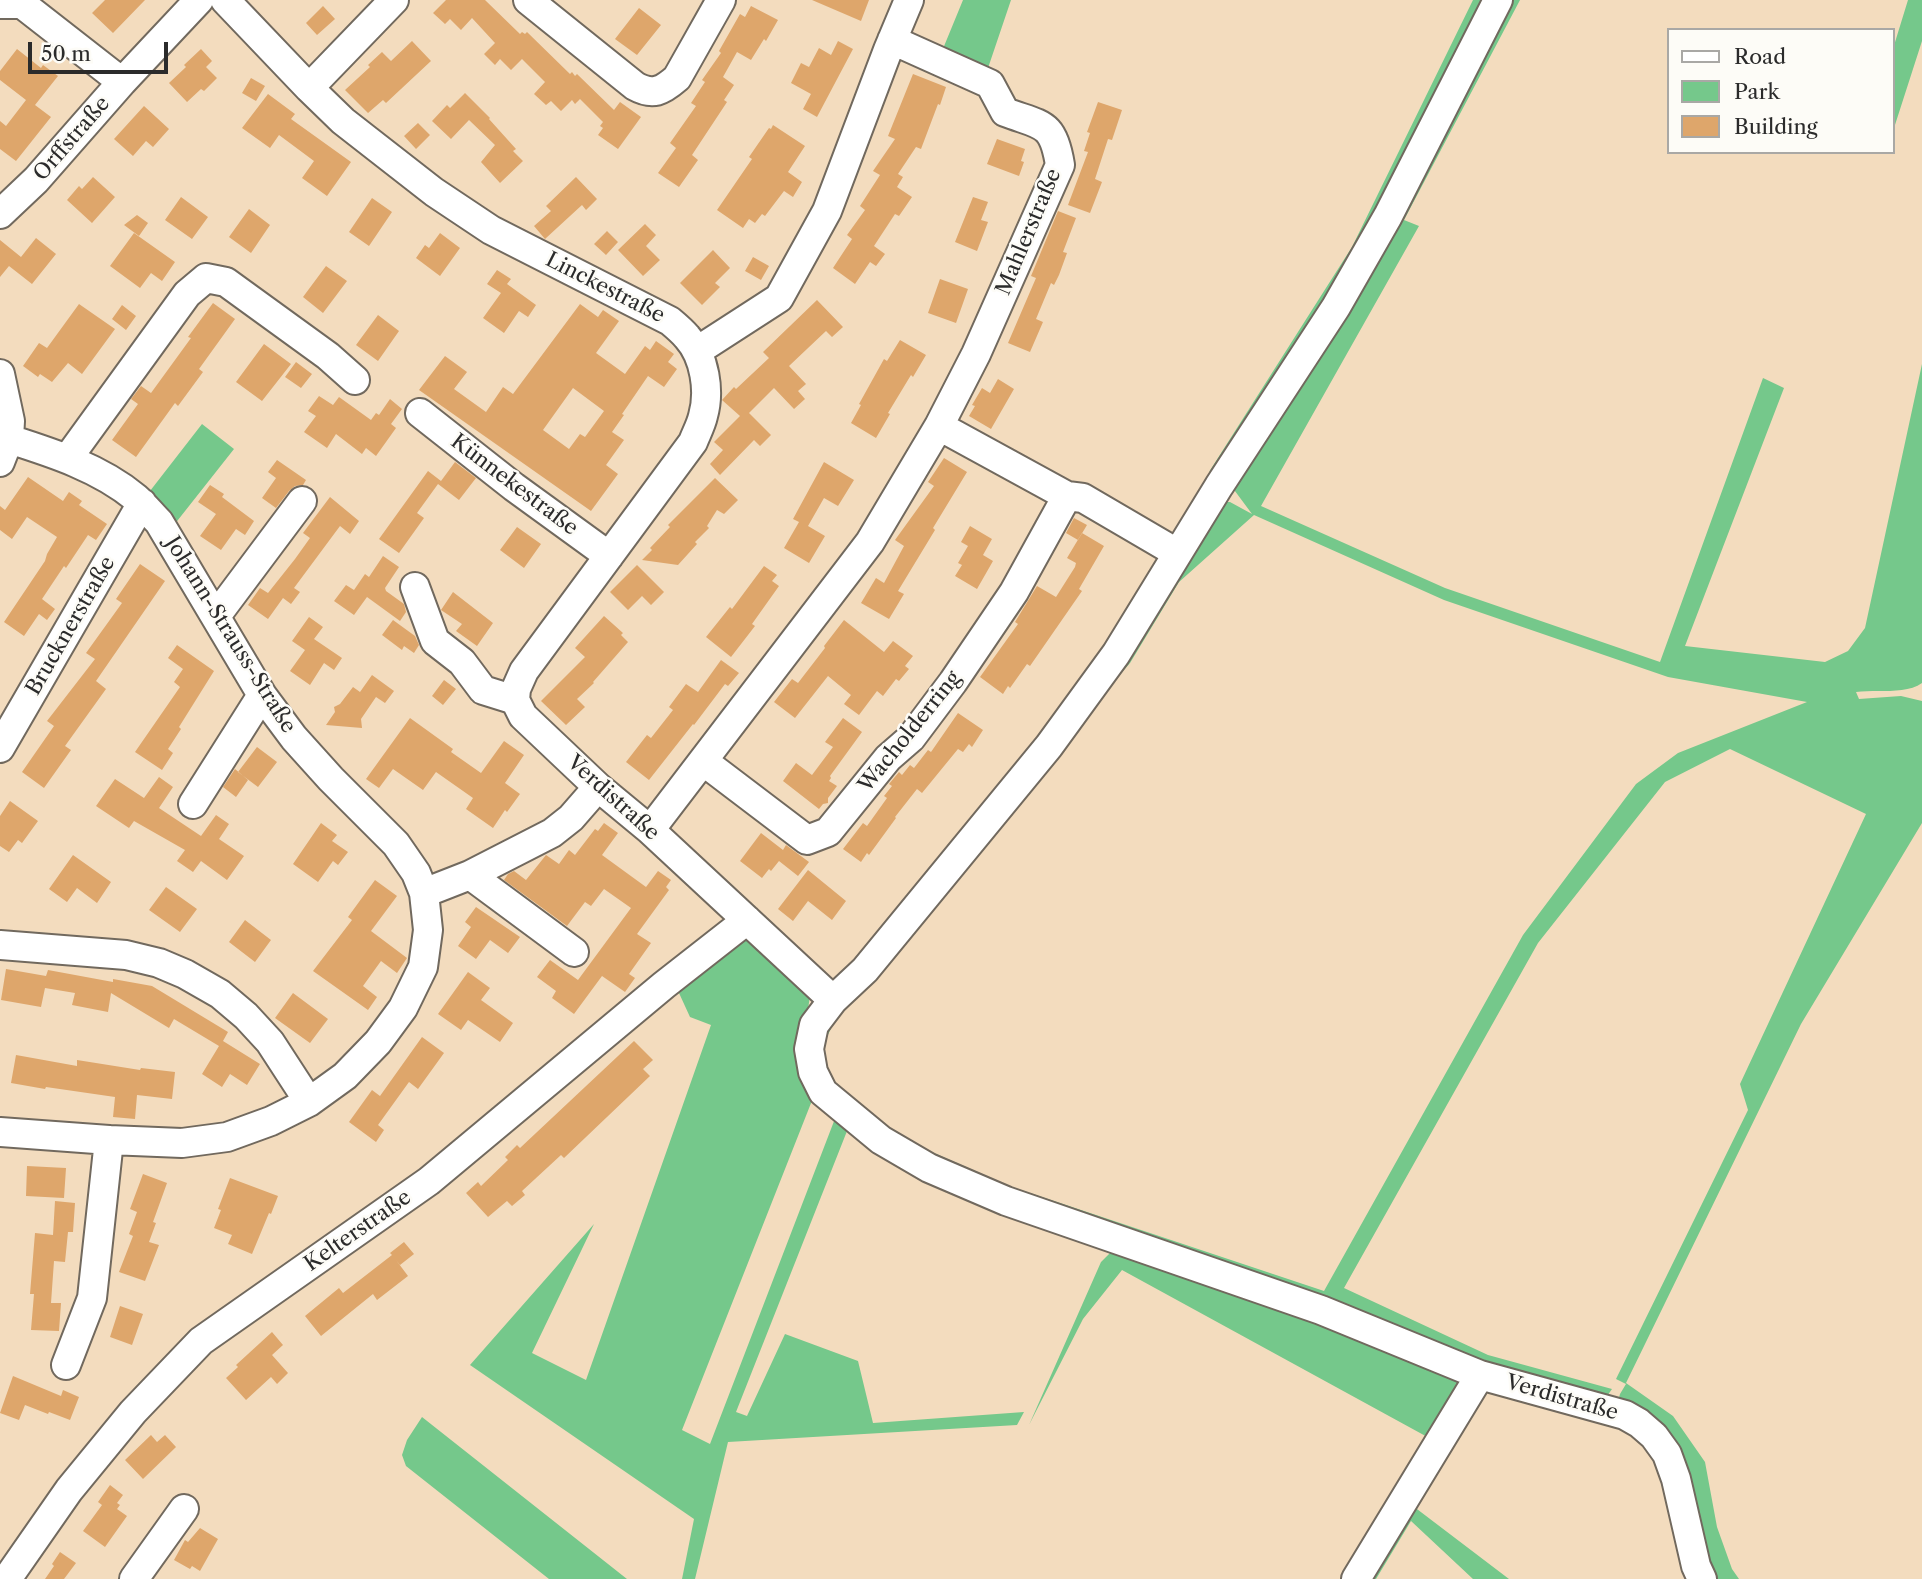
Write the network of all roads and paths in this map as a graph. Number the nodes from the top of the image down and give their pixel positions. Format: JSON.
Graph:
{"nodes":[{"id":1,"x":199,"y":0,"type":"edge"},
{"id":2,"x":225,"y":0,"type":"edge"},
{"id":3,"x":394,"y":0,"type":"edge"},
{"id":4,"x":528,"y":0,"type":"edge"},
{"id":5,"x":721,"y":0,"type":"edge"},
{"id":6,"x":909,"y":0,"type":"edge"},
{"id":7,"x":1498,"y":0,"type":"edge"},
{"id":8,"x":0,"y":4,"type":"edge"},
{"id":9,"x":892,"y":40,"type":"junction"},
{"id":10,"x":122,"y":82,"type":"junction"},
{"id":11,"x":309,"y":88,"type":"junction"},
{"id":12,"x":0,"y":214,"type":"edge"},
{"id":13,"x":697,"y":351,"type":"junction"},
{"id":14,"x":0,"y":374,"type":"edge"},
{"id":15,"x":355,"y":380,"type":"dead end"},
{"id":16,"x":420,"y":413,"type":"dead end"},
{"id":17,"x":939,"y":426,"type":"junction"},
{"id":18,"x":5,"y":450,"type":"edge"},
{"id":19,"x":68,"y":458,"type":"junction"},
{"id":20,"x":1067,"y":496,"type":"junction"},
{"id":21,"x":302,"y":501,"type":"dead end"},
{"id":22,"x":142,"y":503,"type":"junction"},
{"id":23,"x":1177,"y":553,"type":"junction"},
{"id":24,"x":609,"y":556,"type":"junction"},
{"id":25,"x":415,"y":587,"type":"dead end"},
{"id":26,"x":216,"y":616,"type":"junction"},
{"id":27,"x":262,"y":695,"type":"junction"},
{"id":28,"x":515,"y":700,"type":"junction"},
{"id":29,"x":0,"y":748,"type":"edge"},
{"id":30,"x":703,"y":761,"type":"junction"},
{"id":31,"x":598,"y":787,"type":"junction"},
{"id":32,"x":194,"y":804,"type":"dead end"},
{"id":33,"x":650,"y":830,"type":"junction"},
{"id":34,"x":470,"y":875,"type":"junction"},
{"id":35,"x":424,"y":893,"type":"junction"},
{"id":36,"x":747,"y":920,"type":"junction"},
{"id":37,"x":0,"y":945,"type":"edge"},
{"id":38,"x":574,"y":952,"type":"dead end"},
{"id":39,"x":833,"y":1000,"type":"junction"},
{"id":40,"x":309,"y":1102,"type":"junction"},
{"id":41,"x":0,"y":1132,"type":"edge"},
{"id":42,"x":109,"y":1140,"type":"junction"},
{"id":43,"x":66,"y":1365,"type":"dead end"},
{"id":44,"x":1480,"y":1375,"type":"junction"},
{"id":45,"x":184,"y":1509,"type":"dead end"},
{"id":46,"x":7,"y":1579,"type":"edge"},
{"id":47,"x":134,"y":1579,"type":"edge"},
{"id":48,"x":1356,"y":1579,"type":"edge"},
{"id":49,"x":1702,"y":1579,"type":"edge"}],
"edges":[{"from":1,"to":10,"type":"street","name":"Orffstraße"},
{"from":2,"to":11,"type":"street","name":"Linckestraße"},
{"from":3,"to":11,"type":"street"},
{"from":4,"to":5,"type":"street"},
{"from":6,"to":9,"type":"street"},
{"from":7,"to":23,"type":"street","name":"Verdistraße"},
{"from":8,"to":10,"type":"street"},
{"from":9,"to":13,"type":"street"},
{"from":9,"to":17,"type":"street","name":"Mahlerstraße"},
{"from":10,"to":12,"type":"street","name":"Orffstraße"},
{"from":11,"to":13,"type":"street","name":"Linckestraße"},
{"from":13,"to":24,"type":"street","name":"Linckestraße"},
{"from":14,"to":18,"type":"street"},
{"from":15,"to":19,"type":"street"},
{"from":16,"to":24,"type":"street","name":"Künnekestraße"},
{"from":17,"to":20,"type":"street"},
{"from":17,"to":30,"type":"street"},
{"from":18,"to":19,"type":"street","name":"Johann-Strauss-Straße"},
{"from":19,"to":22,"type":"street","name":"Johann-Strauss-Straße"},
{"from":20,"to":23,"type":"street"},
{"from":20,"to":30,"type":"street","name":"Wacholderring"},
{"from":21,"to":26,"type":"street"},
{"from":22,"to":26,"type":"street","name":"Johann-Strauss-Straße"},
{"from":22,"to":29,"type":"street","name":"Brucknerstraße"},
{"from":23,"to":39,"type":"street","name":"Verdistraße"},
{"from":24,"to":28,"type":"street","name":"Linckestraße"},
{"from":25,"to":28,"type":"street"},
{"from":26,"to":27,"type":"street","name":"Johann-Strauss-Straße"},
{"from":27,"to":32,"type":"street"},
{"from":27,"to":35,"type":"street","name":"Johann-Strauss-Straße"},
{"from":28,"to":31,"type":"street","name":"Verdistraße"},
{"from":30,"to":33,"type":"street"},
{"from":31,"to":33,"type":"street","name":"Verdistraße"},
{"from":31,"to":34,"type":"street"},
{"from":33,"to":36,"type":"street","name":"Verdistraße"},
{"from":34,"to":35,"type":"street"},
{"from":34,"to":38,"type":"street"},
{"from":35,"to":40,"type":"street","name":"Johann-Strauss-Straße"},
{"from":36,"to":39,"type":"street","name":"Verdistraße"},
{"from":36,"to":46,"type":"street","name":"Kelterstraße"},
{"from":37,"to":40,"type":"street"},
{"from":39,"to":44,"type":"street","name":"Verdistraße"},
{"from":40,"to":42,"type":"street","name":"Johann-Strauss-Straße"},
{"from":41,"to":42,"type":"street","name":"Johann-Strauss-Straße"},
{"from":42,"to":43,"type":"street"},
{"from":44,"to":48,"type":"street"},
{"from":44,"to":49,"type":"street","name":"Verdistraße"},
{"from":45,"to":47,"type":"street"}]}
